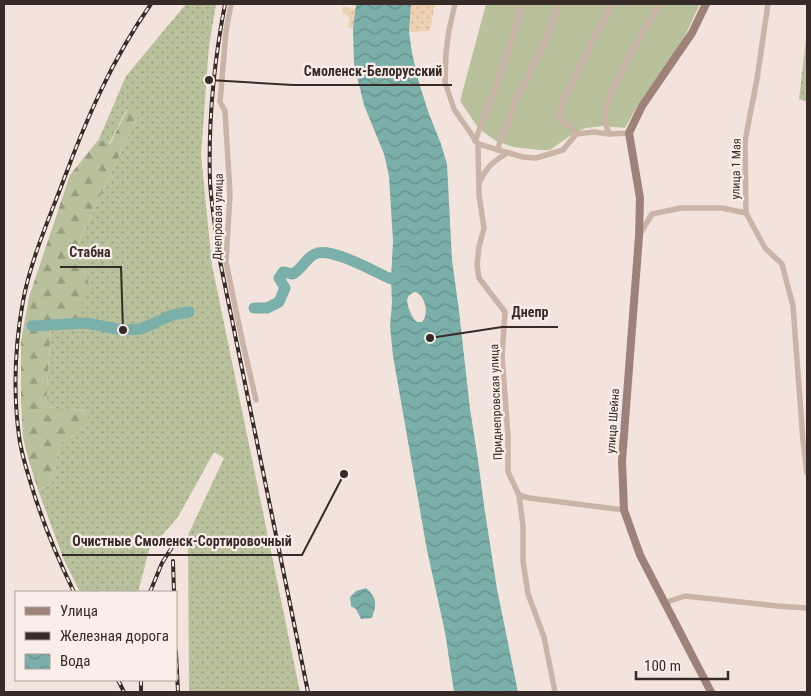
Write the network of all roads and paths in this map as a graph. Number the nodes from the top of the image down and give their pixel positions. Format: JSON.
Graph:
{"nodes":[{"id":1,"x":231,"y":4,"type":"edge"},
{"id":2,"x":455,"y":4,"type":"edge"},
{"id":3,"x":523,"y":4,"type":"edge"},
{"id":4,"x":559,"y":4,"type":"edge"},
{"id":5,"x":613,"y":4,"type":"edge"},
{"id":6,"x":660,"y":4,"type":"edge"},
{"id":7,"x":706,"y":4,"type":"edge"},
{"id":8,"x":768,"y":4,"type":"edge"},
{"id":9,"x":629,"y":133,"type":"junction"},
{"id":10,"x":576,"y":134,"type":"junction"},
{"id":11,"x":609,"y":134,"type":"junction"},
{"id":12,"x":477,"y":143,"type":"junction"},
{"id":13,"x":497,"y":150,"type":"junction"},
{"id":14,"x":507,"y":153,"type":"junction"},
{"id":15,"x":479,"y":183,"type":"junction"},
{"id":16,"x":746,"y":213,"type":"junction"},
{"id":17,"x":639,"y":236,"type":"junction"},
{"id":18,"x":256,"y":400,"type":"dead end"},
{"id":19,"x":807,"y":473,"type":"edge"},
{"id":20,"x":519,"y":495,"type":"junction"},
{"id":21,"x":624,"y":510,"type":"junction"},
{"id":22,"x":664,"y":603,"type":"junction"},
{"id":23,"x":807,"y":608,"type":"edge"},
{"id":24,"x":555,"y":692,"type":"edge"},
{"id":25,"x":711,"y":692,"type":"edge"}],
"edges":[{"from":1,"to":18,"type":"street","name":"Днепровая улица"},
{"from":2,"to":12,"type":"street"},
{"from":3,"to":12,"type":"street"},
{"from":4,"to":13,"type":"street"},
{"from":5,"to":10,"type":"street"},
{"from":6,"to":11,"type":"street"},
{"from":7,"to":9,"type":"street"},
{"from":8,"to":16,"type":"street","name":"улица 1 Мая"},
{"from":9,"to":11,"type":"street"},
{"from":9,"to":17,"type":"street","name":"улица Шейна"},
{"from":10,"to":11,"type":"street"},
{"from":10,"to":14,"type":"street"},
{"from":12,"to":13,"type":"street"},
{"from":12,"to":15,"type":"street","name":"Приднепровская улица"},
{"from":13,"to":14,"type":"street"},
{"from":14,"to":15,"type":"street"},
{"from":15,"to":20,"type":"street","name":"Приднепровская улица"},
{"from":16,"to":17,"type":"street"},
{"from":16,"to":19,"type":"street","name":"улица 1 Мая"},
{"from":17,"to":21,"type":"street","name":"улица Шейна"},
{"from":20,"to":21,"type":"street"},
{"from":20,"to":24,"type":"street","name":"Приднепровская улица"},
{"from":21,"to":22,"type":"street","name":"улица Шейна"},
{"from":22,"to":23,"type":"street"},
{"from":22,"to":25,"type":"street","name":"улица Шейна"}]}
